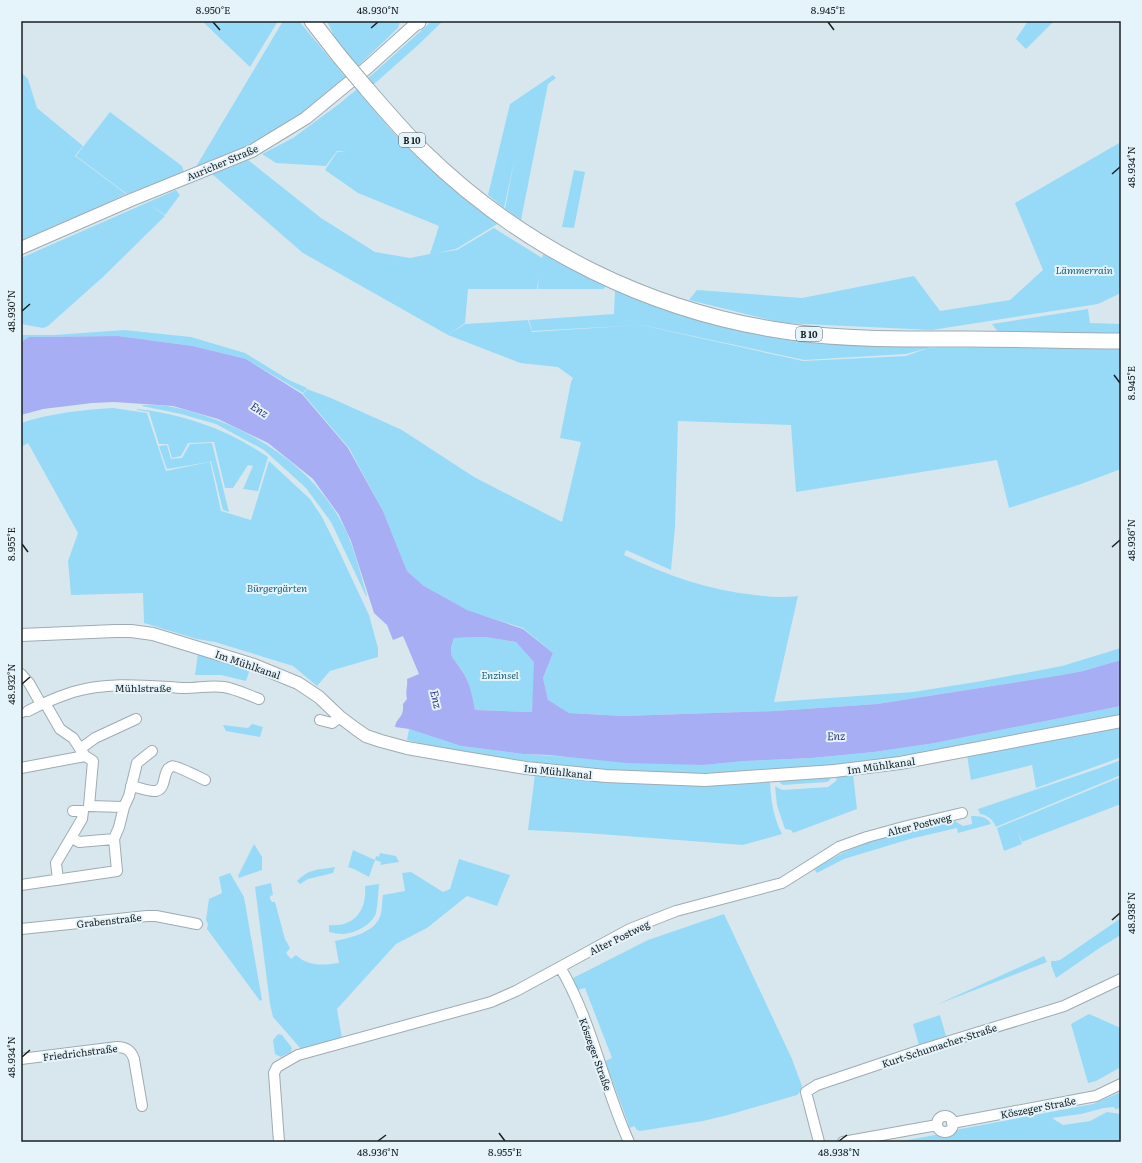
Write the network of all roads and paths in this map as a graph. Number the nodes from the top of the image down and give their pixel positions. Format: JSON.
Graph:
{"nodes":[{"id":1,"x":313,"y":22,"type":"edge"},
{"id":2,"x":418,"y":22,"type":"edge"},
{"id":3,"x":21,"y":248,"type":"edge"},
{"id":4,"x":1121,"y":341,"type":"edge"},
{"id":5,"x":21,"y":635,"type":"edge"},
{"id":6,"x":21,"y":674,"type":"edge"},
{"id":7,"x":259,"y":699,"type":"dead end"},
{"id":8,"x":43,"y":704,"type":"junction"},
{"id":9,"x":25,"y":712,"type":"edge"},
{"id":10,"x":340,"y":717,"type":"junction"},
{"id":11,"x":136,"y":719,"type":"dead end"},
{"id":12,"x":320,"y":720,"type":"dead end"},
{"id":13,"x":1121,"y":721,"type":"edge"},
{"id":14,"x":152,"y":751,"type":"dead end"},
{"id":15,"x":86,"y":755,"type":"junction"},
{"id":16,"x":21,"y":768,"type":"edge"},
{"id":17,"x":205,"y":780,"type":"dead end"},
{"id":18,"x":131,"y":786,"type":"junction"},
{"id":19,"x":124,"y":807,"type":"junction"},
{"id":20,"x":81,"y":809,"type":"junction"},
{"id":21,"x":962,"y":813,"type":"dead end"},
{"id":22,"x":72,"y":838,"type":"junction"},
{"id":23,"x":114,"y":839,"type":"junction"},
{"id":24,"x":58,"y":880,"type":"junction"},
{"id":25,"x":21,"y":885,"type":"edge"},
{"id":26,"x":197,"y":924,"type":"dead end"},
{"id":27,"x":21,"y":928,"type":"edge"},
{"id":28,"x":560,"y":967,"type":"junction"},
{"id":29,"x":1121,"y":979,"type":"edge"},
{"id":30,"x":21,"y":1059,"type":"edge"},
{"id":31,"x":1121,"y":1084,"type":"edge"},
{"id":32,"x":142,"y":1106,"type":"dead end"},
{"id":33,"x":279,"y":1142,"type":"edge"},
{"id":34,"x":629,"y":1142,"type":"edge"},
{"id":35,"x":819,"y":1142,"type":"edge"},
{"id":36,"x":843,"y":1142,"type":"edge"}],
"edges":[{"from":1,"to":4,"type":"main road","number":"B 10","bridge":true},
{"from":2,"to":3,"type":"street","name":"Auricher Straße"},
{"from":5,"to":10,"type":"street","name":"Im Mühlkanal"},
{"from":6,"to":8,"type":"street"},
{"from":7,"to":8,"type":"street","name":"Mühlstraße"},
{"from":8,"to":9,"type":"street","name":"Mühlstraße"},
{"from":8,"to":15,"type":"street"},
{"from":10,"to":12,"type":"street"},
{"from":10,"to":13,"type":"street","name":"Im Mühlkanal"},
{"from":11,"to":15,"type":"street"},
{"from":14,"to":18,"type":"street"},
{"from":15,"to":16,"type":"street"},
{"from":15,"to":20,"type":"street"},
{"from":17,"to":18,"type":"street"},
{"from":18,"to":19,"type":"street"},
{"from":19,"to":20,"type":"street"},
{"from":19,"to":23,"type":"street"},
{"from":20,"to":22,"type":"street"},
{"from":21,"to":28,"type":"street","name":"Alter Postweg"},
{"from":22,"to":23,"type":"street"},
{"from":22,"to":24,"type":"street"},
{"from":23,"to":24,"type":"street"},
{"from":24,"to":25,"type":"street"},
{"from":26,"to":27,"type":"street","name":"Grabenstraße"},
{"from":28,"to":33,"type":"street","name":"Alter Postweg"},
{"from":28,"to":34,"type":"street","name":"Köszeger Straße"},
{"from":29,"to":35,"type":"street","name":"Kurt-Schumacher-Straße"},
{"from":30,"to":32,"type":"street","name":"Friedrichstraße"},
{"from":31,"to":36,"type":"street","name":"Köszeger Straße"}]}
